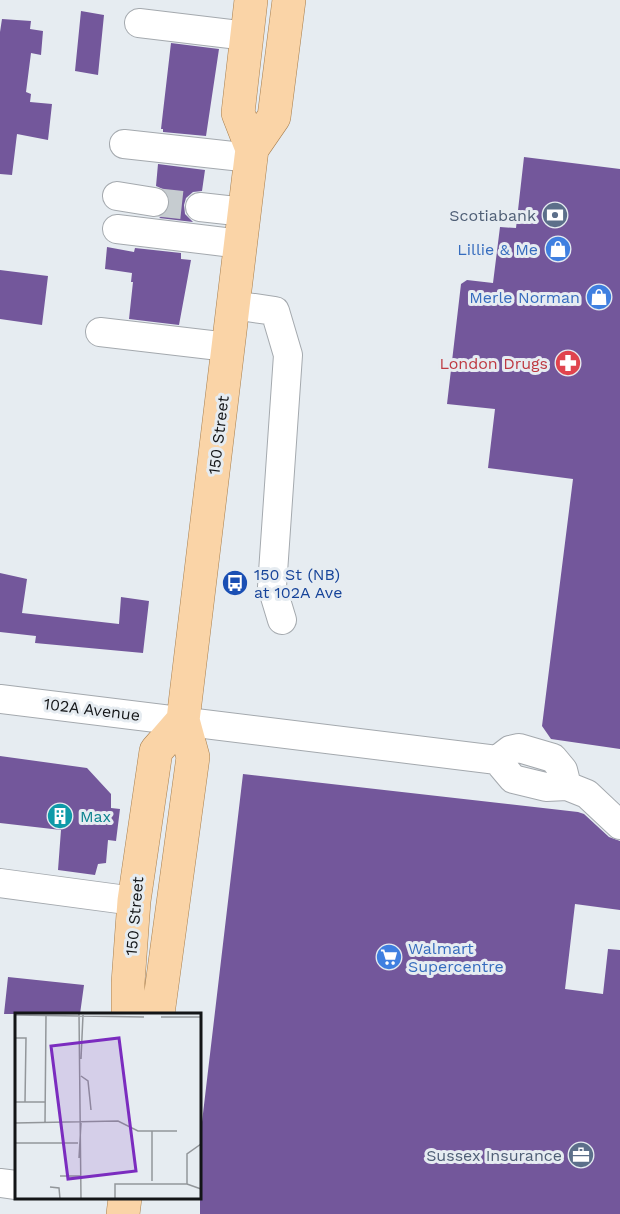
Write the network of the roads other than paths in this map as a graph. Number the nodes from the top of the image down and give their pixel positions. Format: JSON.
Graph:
{"nodes":[{"id":1,"x":251,"y":0,"type":"edge"},
{"id":2,"x":256,"y":0,"type":"edge"},
{"id":3,"x":289,"y":0,"type":"edge"},
{"id":4,"x":139,"y":23,"type":"dead end"},
{"id":5,"x":247,"y":36,"type":"junction"},
{"id":6,"x":279,"y":79,"type":"junction"},
{"id":7,"x":124,"y":144,"type":"dead end"},
{"id":8,"x":252,"y":154,"type":"junction"},
{"id":9,"x":117,"y":196,"type":"dead end"},
{"id":10,"x":154,"y":202,"type":"tunnel mouth"},
{"id":11,"x":200,"y":207,"type":"tunnel mouth"},
{"id":12,"x":244,"y":212,"type":"junction"},
{"id":13,"x":117,"y":230,"type":"dead end"},
{"id":14,"x":241,"y":244,"type":"junction"},
{"id":15,"x":233,"y":305,"type":"junction"},
{"id":16,"x":100,"y":332,"type":"dead end"},
{"id":17,"x":228,"y":347,"type":"junction"},
{"id":18,"x":282,"y":620,"type":"dead end"},
{"id":19,"x":0,"y":699,"type":"edge"},
{"id":20,"x":183,"y":720,"type":"junction"},
{"id":21,"x":620,"y":825,"type":"edge"},
{"id":22,"x":0,"y":883,"type":"edge"},
{"id":23,"x":134,"y":901,"type":"junction"},
{"id":24,"x":128,"y":1013,"type":"edge"},
{"id":25,"x":158,"y":1013,"type":"edge"},
{"id":26,"x":0,"y":1183,"type":"edge"},
{"id":27,"x":15,"y":1185,"type":"edge"},
{"id":28,"x":125,"y":1199,"type":"edge"},
{"id":29,"x":123,"y":1214,"type":"edge"}],
"edges":[{"from":1,"to":5,"type":"main road","name":"150 Street"},
{"from":2,"to":6,"type":"main road"},
{"from":3,"to":6,"type":"main road","name":"150 Street"},
{"from":4,"to":5,"type":"street"},
{"from":5,"to":8,"type":"main road","name":"150 Street"},
{"from":6,"to":8,"type":"main road","name":"150 Street"},
{"from":7,"to":8,"type":"street"},
{"from":8,"to":12,"type":"main road","name":"150 Street"},
{"from":9,"to":10,"type":"street"},
{"from":11,"to":12,"type":"street"},
{"from":12,"to":14,"type":"main road","name":"150 Street"},
{"from":13,"to":14,"type":"street"},
{"from":14,"to":15,"type":"main road","name":"150 Street"},
{"from":15,"to":17,"type":"main road","name":"150 Street"},
{"from":15,"to":18,"type":"street"},
{"from":16,"to":17,"type":"street"},
{"from":17,"to":20,"type":"main road","name":"150 Street"},
{"from":19,"to":20,"type":"street","name":"102A Avenue"},
{"from":20,"to":21,"type":"street","name":"102A Avenue"},
{"from":20,"to":23,"type":"main road","name":"150 Street"},
{"from":20,"to":25,"type":"main road","name":"150 Street"},
{"from":22,"to":23,"type":"street"},
{"from":23,"to":24,"type":"main road","name":"150 Street"},
{"from":26,"to":27,"type":"street"},
{"from":28,"to":29,"type":"main road"}]}
